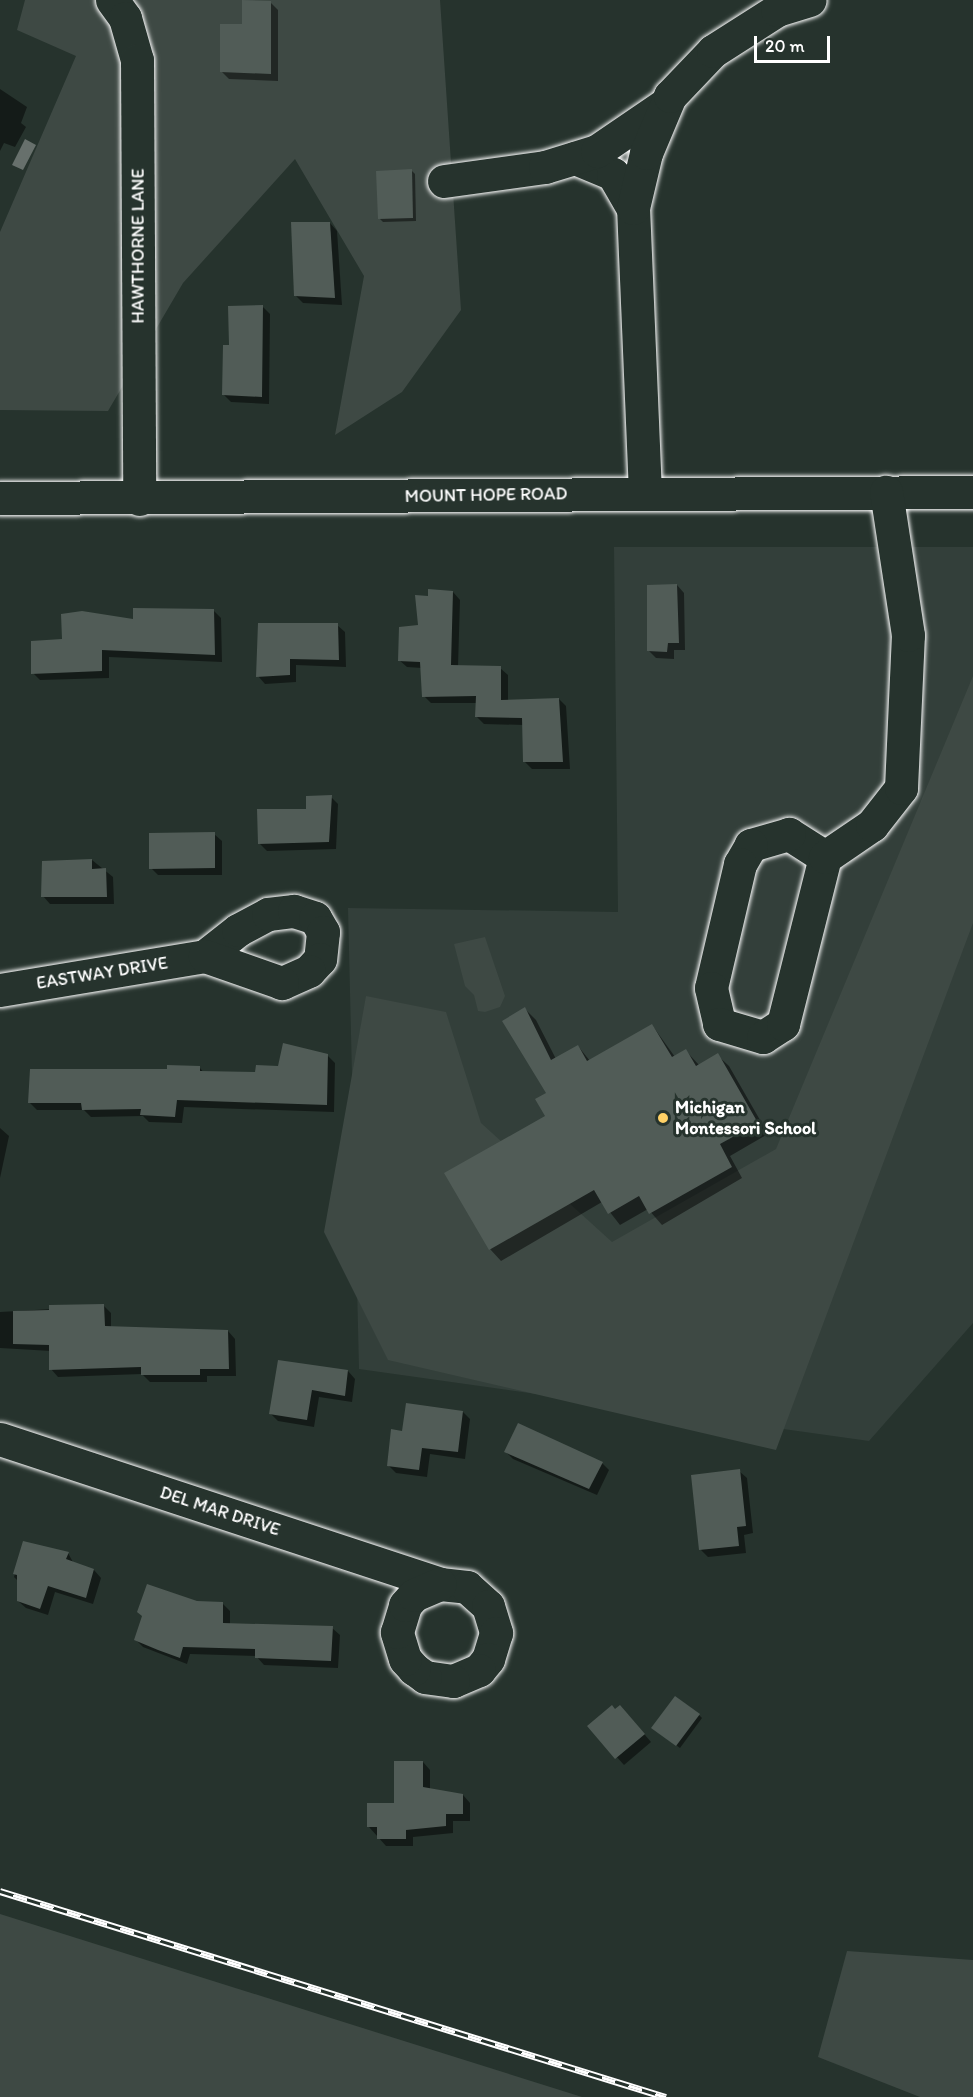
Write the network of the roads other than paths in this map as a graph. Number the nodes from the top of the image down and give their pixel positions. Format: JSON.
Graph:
{"nodes":[{"id":1,"x":112,"y":0,"type":"edge"},
{"id":2,"x":810,"y":0,"type":"edge"},
{"id":3,"x":667,"y":103,"type":"junction"},
{"id":4,"x":575,"y":158,"type":"junction"},
{"id":5,"x":444,"y":181,"type":"dead end"},
{"id":6,"x":633,"y":208,"type":"junction"},
{"id":7,"x":886,"y":492,"type":"junction"},
{"id":8,"x":973,"y":492,"type":"edge"},
{"id":9,"x":645,"y":493,"type":"junction"},
{"id":10,"x":0,"y":498,"type":"edge"},
{"id":11,"x":139,"y":499,"type":"junction"},
{"id":12,"x":825,"y":856,"type":"junction"},
{"id":13,"x":205,"y":956,"type":"dead end"},
{"id":14,"x":0,"y":990,"type":"edge"},
{"id":15,"x":0,"y":1440,"type":"edge"},
{"id":16,"x":440,"y":1584,"type":"dead end"}],
"edges":[{"from":1,"to":11,"type":"street","name":"HAWTHORNE LANE"},
{"from":2,"to":3,"type":"street"},
{"from":3,"to":4,"type":"street"},
{"from":3,"to":6,"type":"street"},
{"from":4,"to":5,"type":"street"},
{"from":4,"to":6,"type":"street"},
{"from":6,"to":9,"type":"street"},
{"from":7,"to":8,"type":"street","name":"MOUNT HOPE ROAD"},
{"from":7,"to":9,"type":"street","name":"MOUNT HOPE ROAD"},
{"from":7,"to":12,"type":"street"},
{"from":9,"to":11,"type":"street","name":"MOUNT HOPE ROAD"},
{"from":10,"to":11,"type":"street","name":"MOUNT HOPE ROAD"},
{"from":12,"to":12,"type":"street"},
{"from":13,"to":14,"type":"street","name":"EASTWAY DRIVE"},
{"from":15,"to":16,"type":"street","name":"DEL MAR DRIVE"}]}
